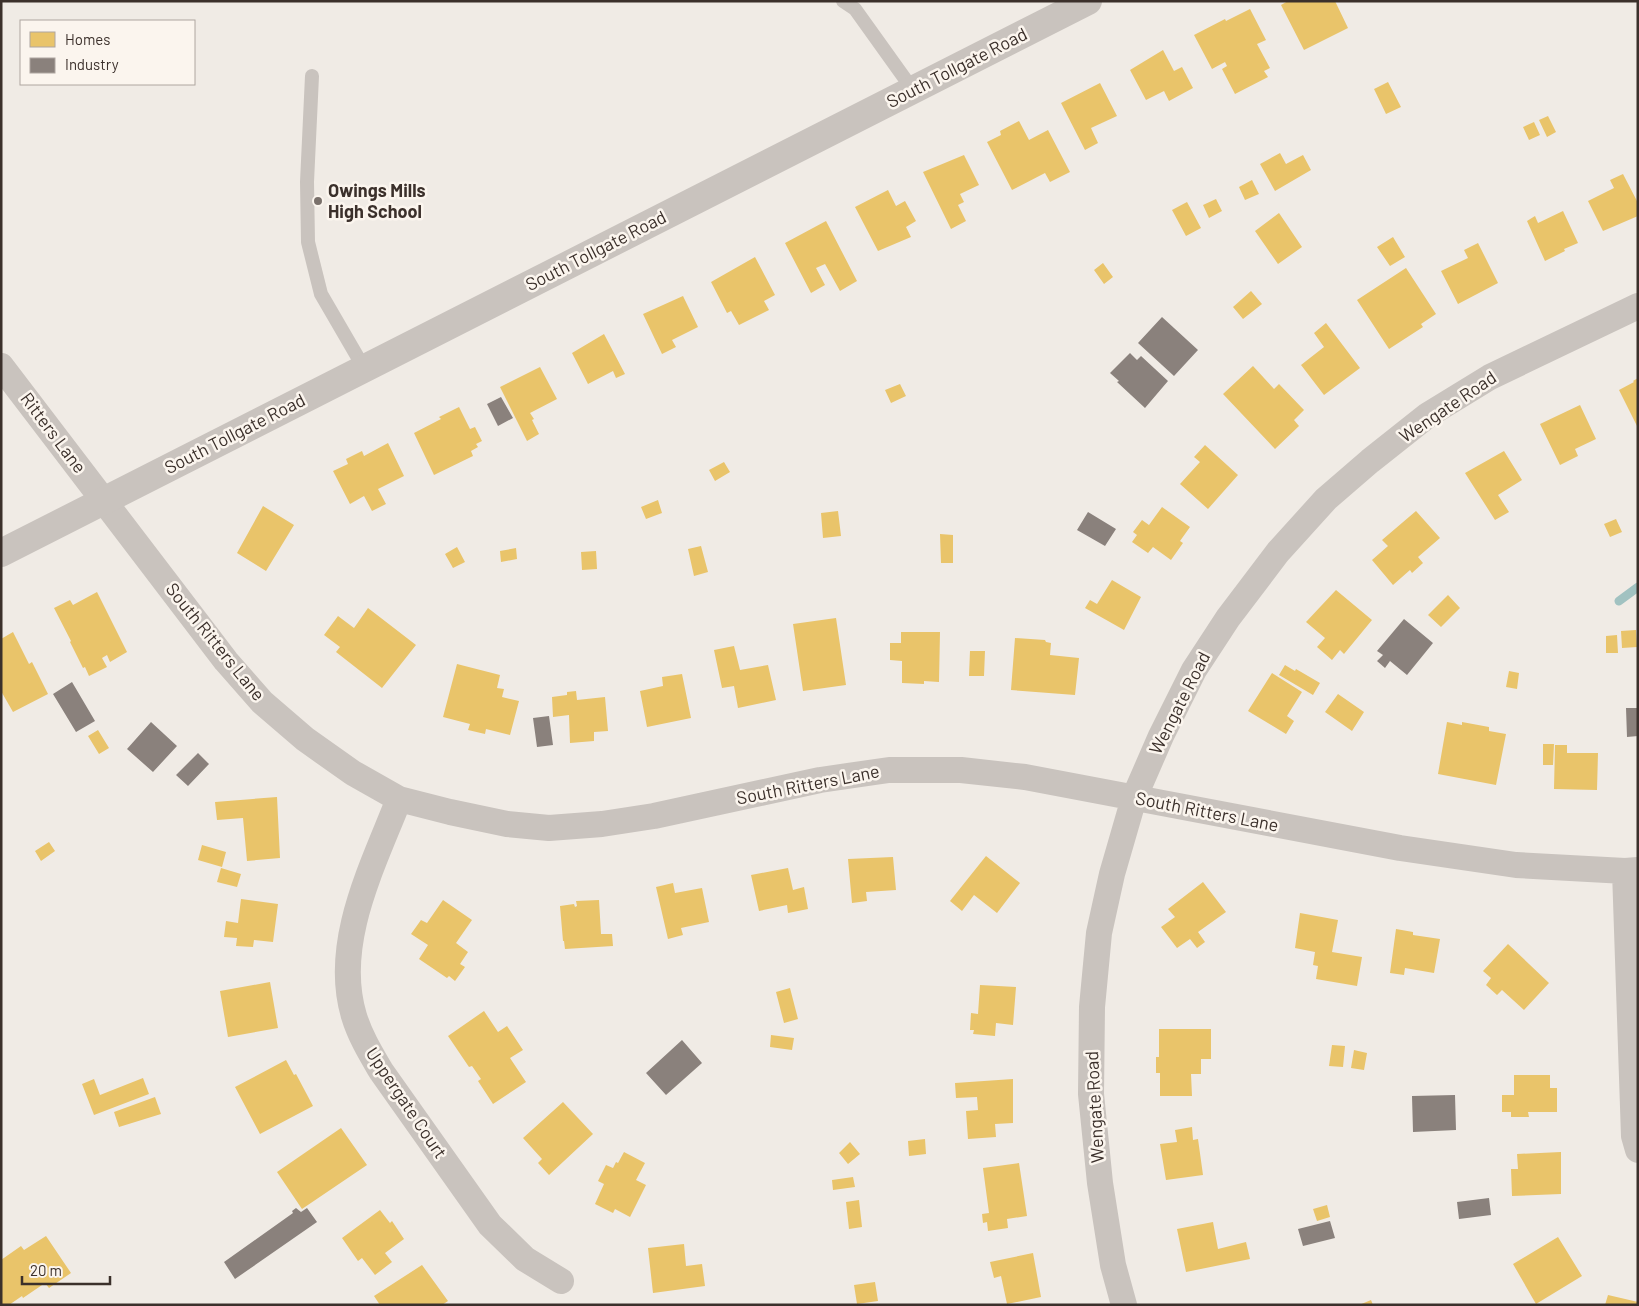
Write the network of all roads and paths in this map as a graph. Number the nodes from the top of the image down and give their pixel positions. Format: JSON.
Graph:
{"nodes":[{"id":1,"x":843,"y":1,"type":"edge"},
{"id":2,"x":1088,"y":1,"type":"edge"},
{"id":3,"x":312,"y":76,"type":"dead end"},
{"id":4,"x":912,"y":90,"type":"junction"},
{"id":5,"x":1638,"y":306,"type":"edge"},
{"id":6,"x":1,"y":366,"type":"edge"},
{"id":7,"x":364,"y":368,"type":"junction"},
{"id":8,"x":104,"y":500,"type":"junction"},
{"id":9,"x":1,"y":553,"type":"edge"},
{"id":10,"x":1134,"y":798,"type":"junction"},
{"id":11,"x":399,"y":799,"type":"junction"},
{"id":12,"x":1632,"y":871,"type":"edge"},
{"id":13,"x":1638,"y":1150,"type":"edge"},
{"id":14,"x":561,"y":1281,"type":"dead end"},
{"id":15,"x":1124,"y":1305,"type":"edge"}],
"edges":[{"from":1,"to":4,"type":"lane"},
{"from":2,"to":4,"type":"street","name":"South Tollgate Road"},
{"from":3,"to":7,"type":"lane"},
{"from":4,"to":7,"type":"street","name":"South Tollgate Road"},
{"from":5,"to":10,"type":"street","name":"Wengate Road"},
{"from":6,"to":8,"type":"street","name":"Ritters Lane"},
{"from":7,"to":8,"type":"street","name":"South Tollgate Road"},
{"from":8,"to":9,"type":"street","name":"South Tollgate Road"},
{"from":8,"to":11,"type":"street","name":"South Ritters Lane"},
{"from":10,"to":11,"type":"street","name":"South Ritters Lane"},
{"from":10,"to":12,"type":"street","name":"South Ritters Lane"},
{"from":10,"to":15,"type":"street","name":"Wengate Road"},
{"from":11,"to":14,"type":"street","name":"Uppergate Court"},
{"from":12,"to":13,"type":"street"}]}
